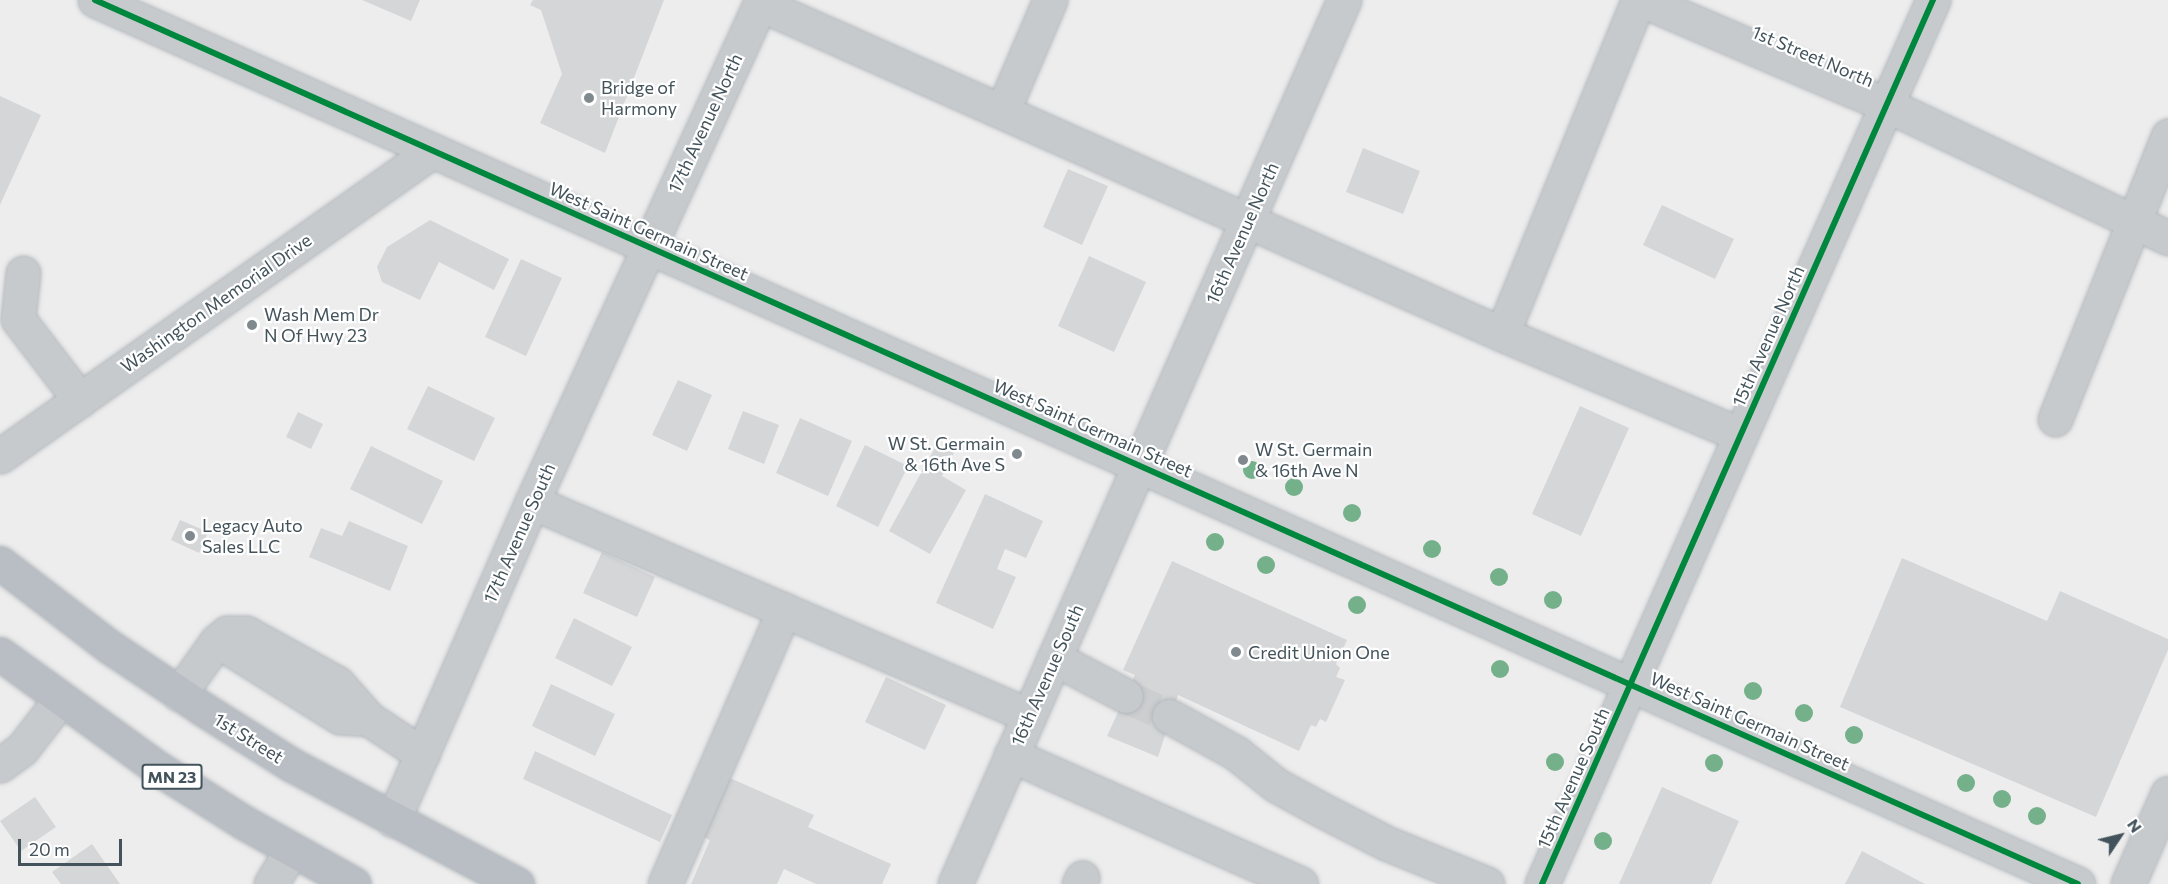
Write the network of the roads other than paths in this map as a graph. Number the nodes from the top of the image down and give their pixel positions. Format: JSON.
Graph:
{"nodes":[{"id":1,"x":95,"y":0,"type":"edge"},
{"id":2,"x":1050,"y":0,"type":"edge"},
{"id":3,"x":1344,"y":0,"type":"edge"},
{"id":4,"x":1640,"y":0,"type":"edge"},
{"id":5,"x":1933,"y":0,"type":"edge"},
{"id":6,"x":761,"y":2,"type":"edge"},
{"id":7,"x":144,"y":10,"type":"edge"},
{"id":8,"x":1887,"y":105,"type":"junction"},
{"id":9,"x":1003,"y":110,"type":"junction"},
{"id":10,"x":2168,"y":136,"type":"edge"},
{"id":11,"x":432,"y":151,"type":"junction"},
{"id":12,"x":1248,"y":219,"type":"junction"},
{"id":13,"x":2132,"y":222,"type":"junction"},
{"id":14,"x":2168,"y":238,"type":"edge"},
{"id":15,"x":648,"y":246,"type":"junction"},
{"id":16,"x":24,"y":273,"type":"dead end"},
{"id":17,"x":1502,"y":334,"type":"junction"},
{"id":18,"x":80,"y":400,"type":"junction"},
{"id":19,"x":2055,"y":419,"type":"dead end"},
{"id":20,"x":1741,"y":435,"type":"junction"},
{"id":21,"x":0,"y":456,"type":"edge"},
{"id":22,"x":1139,"y":465,"type":"junction"},
{"id":23,"x":532,"y":502,"type":"junction"},
{"id":24,"x":0,"y":563,"type":"edge"},
{"id":25,"x":784,"y":610,"type":"junction"},
{"id":26,"x":0,"y":654,"type":"edge"},
{"id":27,"x":1054,"y":658,"type":"junction"},
{"id":28,"x":1630,"y":685,"type":"junction"},
{"id":29,"x":179,"y":694,"type":"junction"},
{"id":30,"x":1126,"y":696,"type":"tunnel mouth"},
{"id":31,"x":60,"y":700,"type":"junction"},
{"id":32,"x":1028,"y":715,"type":"junction"},
{"id":33,"x":1168,"y":716,"type":"tunnel mouth"},
{"id":34,"x":422,"y":754,"type":"junction"},
{"id":35,"x":1011,"y":754,"type":"junction"},
{"id":36,"x":0,"y":765,"type":"edge"},
{"id":37,"x":2168,"y":793,"type":"edge"},
{"id":38,"x":393,"y":820,"type":"junction"},
{"id":39,"x":291,"y":851,"type":"junction"},
{"id":40,"x":1250,"y":874,"type":"edge"},
{"id":41,"x":271,"y":884,"type":"edge"},
{"id":42,"x":354,"y":884,"type":"edge"},
{"id":43,"x":517,"y":884,"type":"edge"},
{"id":44,"x":665,"y":884,"type":"edge"},
{"id":45,"x":955,"y":884,"type":"edge"},
{"id":46,"x":1300,"y":884,"type":"edge"},
{"id":47,"x":1487,"y":884,"type":"edge"},
{"id":48,"x":1542,"y":884,"type":"edge"},
{"id":49,"x":2078,"y":884,"type":"edge"},
{"id":50,"x":2128,"y":884,"type":"edge"}],
"edges":[{"from":1,"to":7,"type":"street","name":"West Saint Germain Street"},
{"from":2,"to":9,"type":"street"},
{"from":3,"to":12,"type":"street","name":"16th Avenue North"},
{"from":4,"to":8,"type":"street","name":"1st Street North"},
{"from":4,"to":17,"type":"street"},
{"from":5,"to":8,"type":"street","name":"15th Avenue North"},
{"from":6,"to":9,"type":"street"},
{"from":6,"to":15,"type":"street","name":"17th Avenue North"},
{"from":7,"to":11,"type":"street","name":"West Saint Germain Street"},
{"from":8,"to":13,"type":"street","name":"1st Street North"},
{"from":8,"to":20,"type":"street","name":"15th Avenue North"},
{"from":9,"to":12,"type":"street"},
{"from":10,"to":13,"type":"street"},
{"from":11,"to":15,"type":"street","name":"West Saint Germain Street"},
{"from":11,"to":18,"type":"street","name":"Washington Memorial Drive"},
{"from":12,"to":17,"type":"street"},
{"from":12,"to":22,"type":"street","name":"16th Avenue North"},
{"from":13,"to":14,"type":"street","name":"1st Street North"},
{"from":13,"to":19,"type":"street"},
{"from":15,"to":22,"type":"street","name":"West Saint Germain Street"},
{"from":15,"to":23,"type":"street","name":"17th Avenue South"},
{"from":16,"to":18,"type":"street"},
{"from":17,"to":20,"type":"street"},
{"from":18,"to":21,"type":"street","name":"Washington Memorial Drive"},
{"from":20,"to":28,"type":"street","name":"15th Avenue North"},
{"from":22,"to":27,"type":"street","name":"16th Avenue South"},
{"from":22,"to":28,"type":"street","name":"West Saint Germain Street"},
{"from":23,"to":25,"type":"street"},
{"from":23,"to":34,"type":"street","name":"17th Avenue South"},
{"from":24,"to":29,"type":"highway","name":"1st Street"},
{"from":25,"to":32,"type":"street"},
{"from":25,"to":44,"type":"street"},
{"from":26,"to":31,"type":"highway","number":"MN 23"},
{"from":27,"to":30,"type":"street"},
{"from":27,"to":32,"type":"street","name":"16th Avenue South"},
{"from":28,"to":48,"type":"street","name":"15th Avenue South"},
{"from":28,"to":49,"type":"street","name":"West Saint Germain Street"},
{"from":29,"to":34,"type":"street"},
{"from":29,"to":38,"type":"highway","name":"1st Street"},
{"from":31,"to":36,"type":"street"},
{"from":31,"to":39,"type":"highway","number":"MN 23"},
{"from":32,"to":35,"type":"street","name":"16th Avenue South"},
{"from":33,"to":47,"type":"street"},
{"from":34,"to":38,"type":"street","name":"17th Avenue South"},
{"from":35,"to":40,"type":"street"},
{"from":35,"to":45,"type":"street","name":"16th Avenue South"},
{"from":37,"to":50,"type":"street"},
{"from":38,"to":43,"type":"highway","name":"1st Street"},
{"from":39,"to":41,"type":"street"},
{"from":39,"to":42,"type":"highway","number":"MN 23"},
{"from":40,"to":46,"type":"street"}]}
